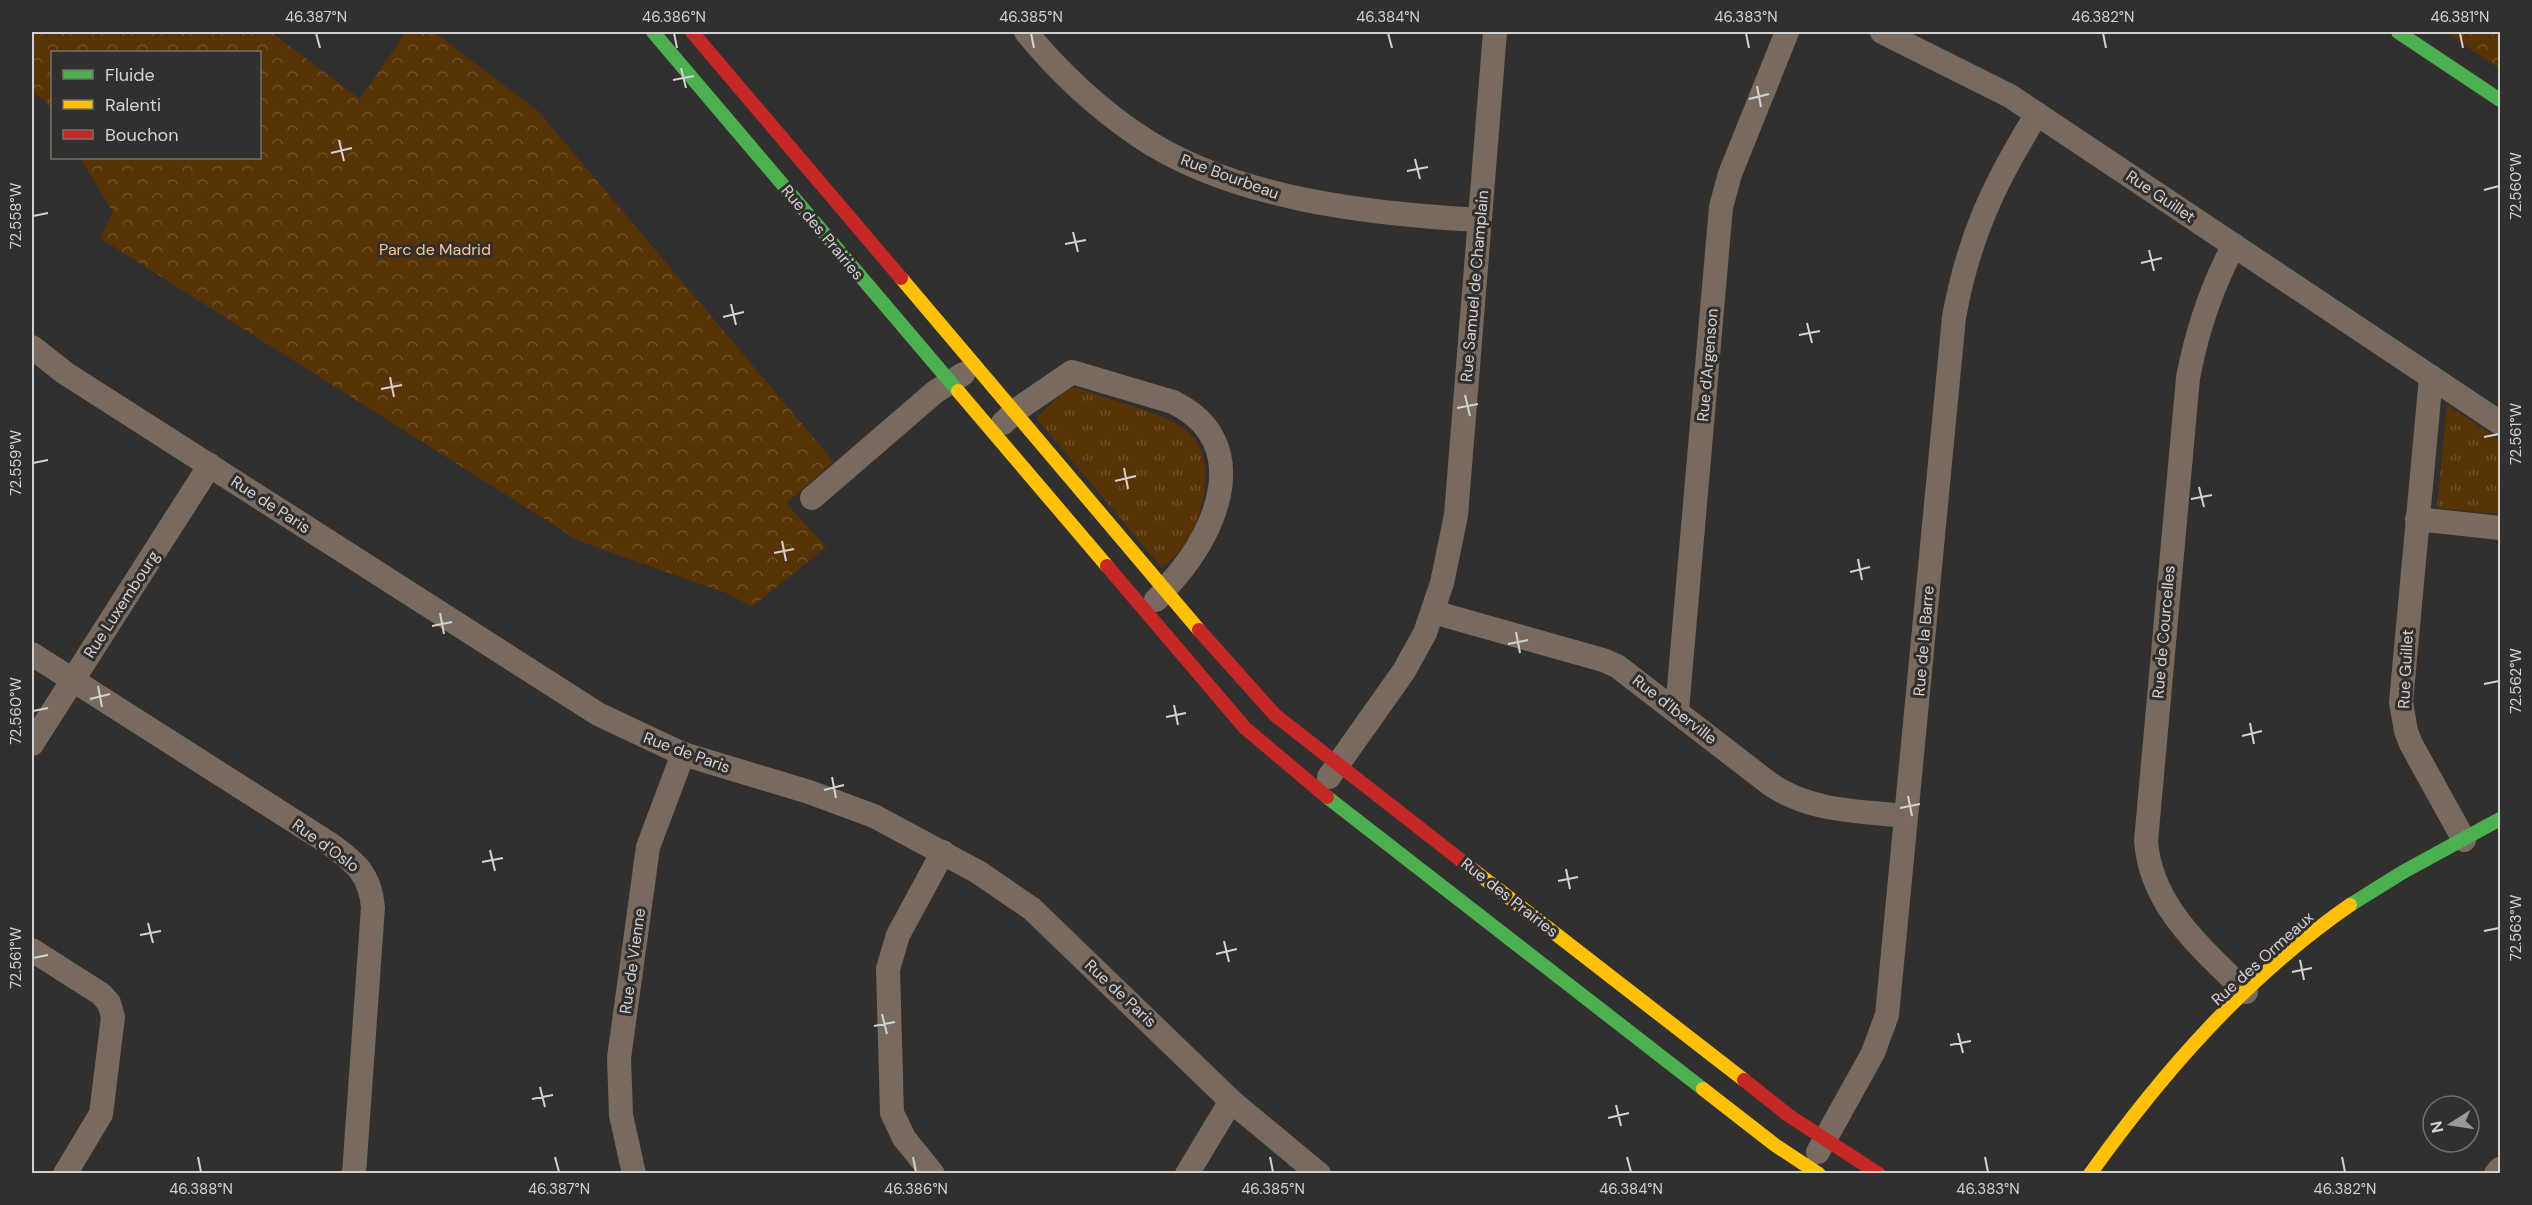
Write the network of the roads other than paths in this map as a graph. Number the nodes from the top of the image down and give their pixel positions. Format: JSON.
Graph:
{"nodes":[{"id":1,"x":653,"y":32,"type":"edge"},
{"id":2,"x":692,"y":32,"type":"edge"},
{"id":3,"x":1026,"y":32,"type":"edge"},
{"id":4,"x":1495,"y":32,"type":"edge"},
{"id":5,"x":1787,"y":32,"type":"edge"},
{"id":6,"x":1882,"y":32,"type":"edge"},
{"id":7,"x":2398,"y":32,"type":"edge"},
{"id":8,"x":2500,"y":100,"type":"edge"},
{"id":9,"x":2037,"y":114,"type":"junction"},
{"id":10,"x":1479,"y":220,"type":"junction"},
{"id":11,"x":2234,"y":245,"type":"junction"},
{"id":12,"x":32,"y":347,"type":"edge"},
{"id":13,"x":975,"y":365,"type":"junction"},
{"id":14,"x":2431,"y":377,"type":"junction"},
{"id":15,"x":951,"y":383,"type":"junction"},
{"id":16,"x":1016,"y":413,"type":"junction"},
{"id":17,"x":2500,"y":423,"type":"edge"},
{"id":18,"x":993,"y":432,"type":"junction"},
{"id":19,"x":210,"y":465,"type":"junction"},
{"id":20,"x":812,"y":498,"type":"dead end"},
{"id":21,"x":2417,"y":519,"type":"junction"},
{"id":22,"x":2500,"y":528,"type":"edge"},
{"id":23,"x":1167,"y":590,"type":"junction"},
{"id":24,"x":1144,"y":609,"type":"junction"},
{"id":25,"x":1434,"y":612,"type":"junction"},
{"id":26,"x":32,"y":654,"type":"edge"},
{"id":27,"x":72,"y":679,"type":"junction"},
{"id":28,"x":1677,"y":710,"type":"junction"},
{"id":29,"x":32,"y":744,"type":"edge"},
{"id":30,"x":683,"y":754,"type":"junction"},
{"id":31,"x":1339,"y":764,"type":"junction"},
{"id":32,"x":1319,"y":791,"type":"junction"},
{"id":33,"x":1906,"y":816,"type":"junction"},
{"id":34,"x":2500,"y":819,"type":"edge"},
{"id":35,"x":2464,"y":840,"type":"junction"},
{"id":36,"x":943,"y":852,"type":"junction"},
{"id":37,"x":32,"y":950,"type":"edge"},
{"id":38,"x":2246,"y":992,"type":"junction"},
{"id":39,"x":1231,"y":1101,"type":"junction"},
{"id":40,"x":1826,"y":1140,"type":"junction"},
{"id":41,"x":2500,"y":1169,"type":"edge"},
{"id":42,"x":1813,"y":1170,"type":"edge"},
{"id":43,"x":65,"y":1173,"type":"edge"},
{"id":44,"x":354,"y":1173,"type":"edge"},
{"id":45,"x":634,"y":1173,"type":"edge"},
{"id":46,"x":933,"y":1173,"type":"edge"},
{"id":47,"x":1187,"y":1173,"type":"edge"},
{"id":48,"x":1319,"y":1173,"type":"edge"},
{"id":49,"x":1879,"y":1173,"type":"edge"},
{"id":50,"x":2090,"y":1173,"type":"edge"},
{"id":51,"x":2496,"y":1173,"type":"edge"}],
"edges":[{"from":1,"to":15,"type":"street","name":"Rue des Prairies"},
{"from":2,"to":13,"type":"street","name":"Rue des Prairies"},
{"from":3,"to":10,"type":"street","name":"Rue Bourbeau"},
{"from":4,"to":10,"type":"street","name":"Rue Samuel de Champlain"},
{"from":5,"to":28,"type":"street","name":"Rue d'Argenson"},
{"from":6,"to":9,"type":"street","name":"Rue Guillet"},
{"from":7,"to":8,"type":"street"},
{"from":9,"to":11,"type":"street","name":"Rue Guillet"},
{"from":9,"to":33,"type":"street","name":"Rue de la Barre"},
{"from":10,"to":25,"type":"street","name":"Rue Samuel de Champlain"},
{"from":11,"to":14,"type":"street","name":"Rue Guillet"},
{"from":11,"to":38,"type":"street","name":"Rue de Courcelles"},
{"from":12,"to":19,"type":"street","name":"Rue de Paris"},
{"from":13,"to":15,"type":"street"},
{"from":13,"to":16,"type":"street","name":"Rue des Prairies"},
{"from":14,"to":17,"type":"street","name":"Rue Guillet"},
{"from":14,"to":21,"type":"street","name":"Rue Guillet"},
{"from":15,"to":18,"type":"street","name":"Rue des Prairies"},
{"from":15,"to":20,"type":"street"},
{"from":16,"to":18,"type":"street"},
{"from":16,"to":23,"type":"street","name":"Rue des Prairies"},
{"from":16,"to":23,"type":"street"},
{"from":18,"to":24,"type":"street","name":"Rue des Prairies"},
{"from":19,"to":27,"type":"street","name":"Rue Luxembourg"},
{"from":19,"to":30,"type":"street","name":"Rue de Paris"},
{"from":21,"to":22,"type":"street"},
{"from":21,"to":35,"type":"street","name":"Rue Guillet"},
{"from":23,"to":24,"type":"street"},
{"from":23,"to":31,"type":"street","name":"Rue des Prairies"},
{"from":24,"to":32,"type":"street","name":"Rue des Prairies"},
{"from":25,"to":28,"type":"street","name":"Rue d'Iberville"},
{"from":25,"to":31,"type":"street","name":"Rue Samuel de Champlain"},
{"from":26,"to":27,"type":"street","name":"Rue d'Oslo"},
{"from":27,"to":29,"type":"street","name":"Rue Luxembourg"},
{"from":27,"to":44,"type":"street","name":"Rue d'Oslo"},
{"from":28,"to":33,"type":"street","name":"Rue d'Iberville"},
{"from":30,"to":36,"type":"street","name":"Rue de Paris"},
{"from":30,"to":45,"type":"street","name":"Rue de Vienne"},
{"from":31,"to":32,"type":"street","name":"Rue Samuel de Champlain"},
{"from":31,"to":40,"type":"street","name":"Rue des Prairies"},
{"from":32,"to":42,"type":"street","name":"Rue des Prairies"},
{"from":33,"to":40,"type":"street","name":"Rue de la Barre"},
{"from":34,"to":35,"type":"street","name":"Rue des Ormeaux"},
{"from":35,"to":38,"type":"street","name":"Rue des Ormeaux"},
{"from":36,"to":39,"type":"street","name":"Rue de Paris"},
{"from":36,"to":46,"type":"street"},
{"from":37,"to":43,"type":"street"},
{"from":38,"to":50,"type":"street","name":"Rue des Ormeaux"},
{"from":39,"to":47,"type":"street"},
{"from":39,"to":48,"type":"street","name":"Rue de Paris"},
{"from":40,"to":42,"type":"street","name":"Rue de la Barre"},
{"from":40,"to":49,"type":"street","name":"Rue des Prairies"},
{"from":41,"to":51,"type":"street"}]}
